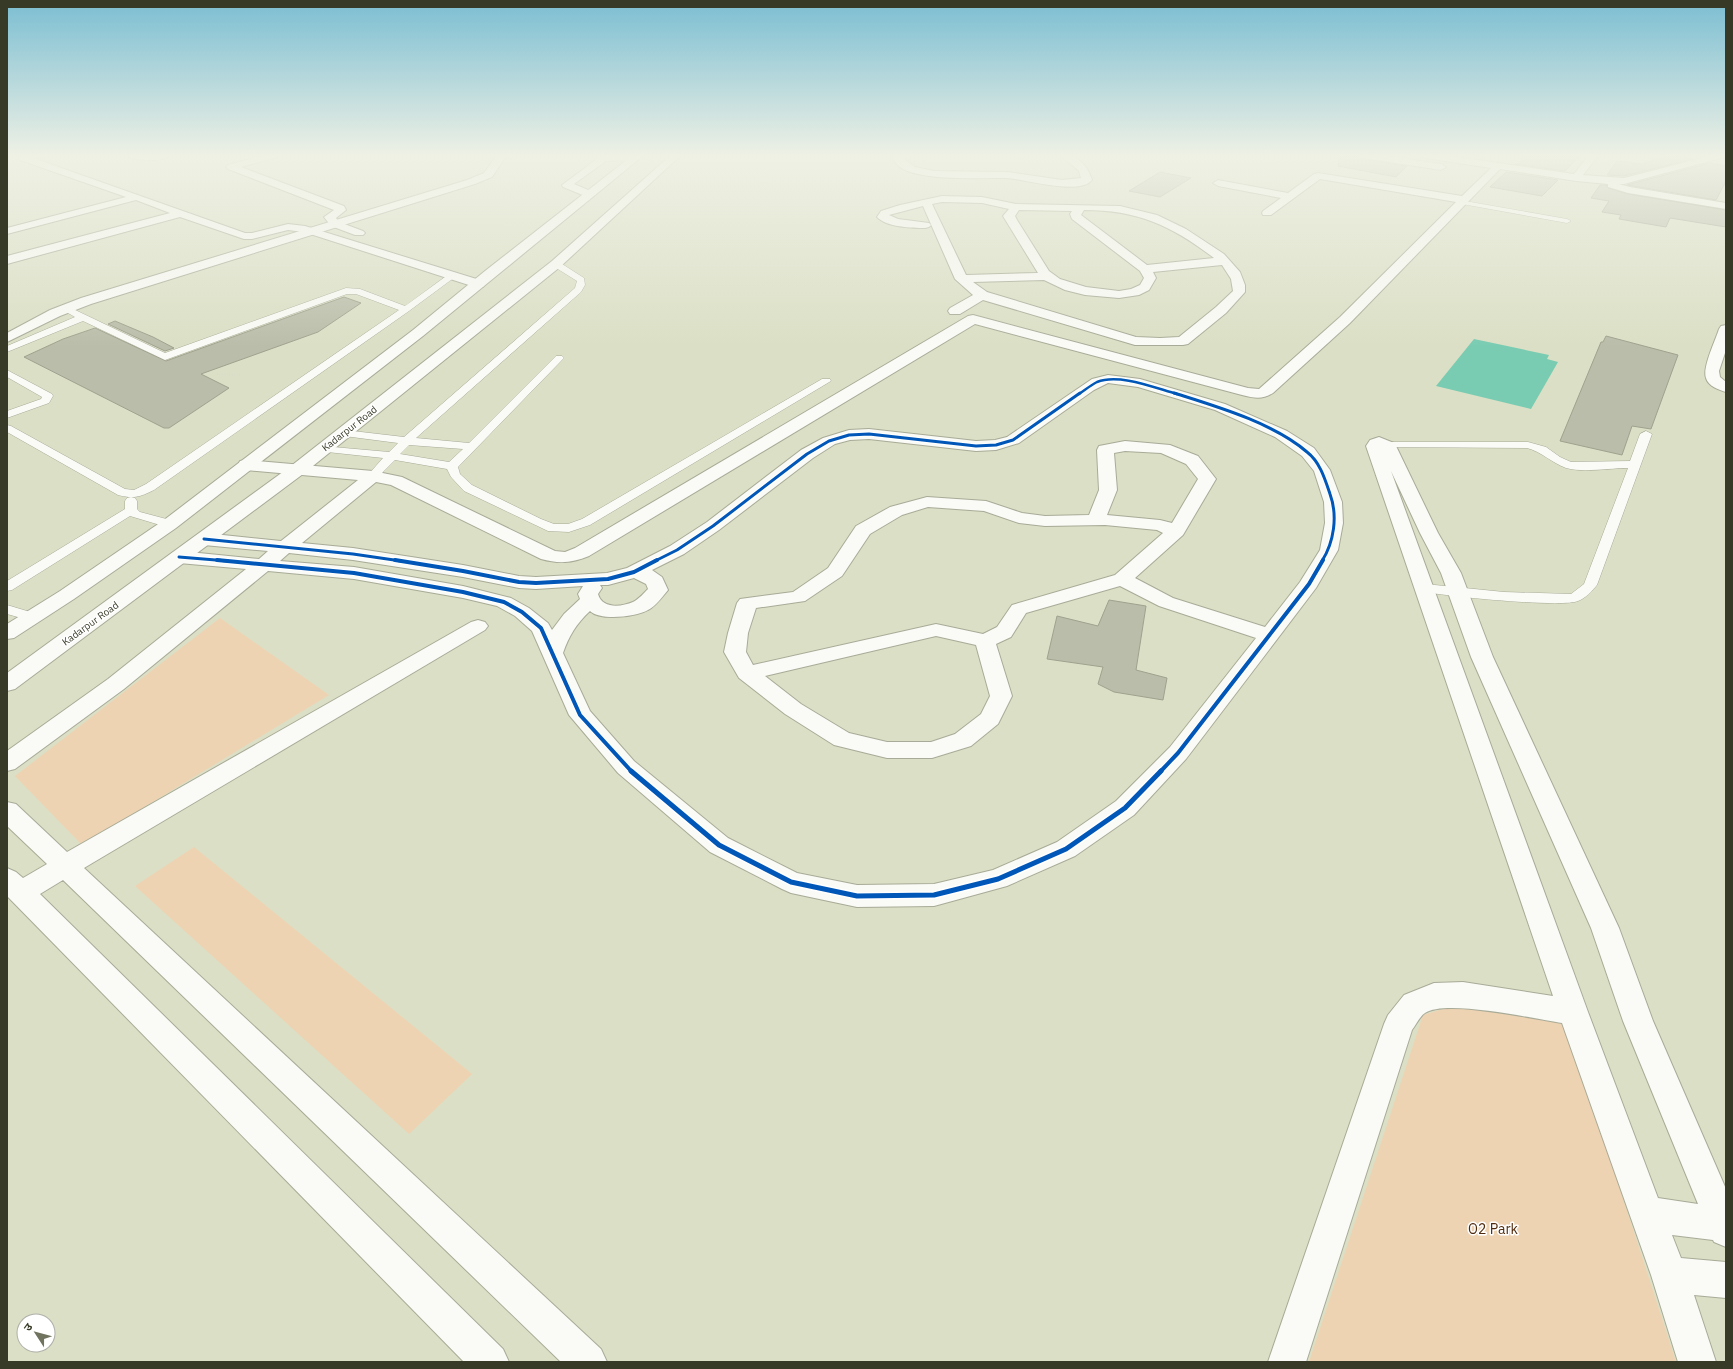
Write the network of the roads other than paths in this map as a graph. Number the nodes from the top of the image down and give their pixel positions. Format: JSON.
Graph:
{"nodes":[{"id":1,"x":53,"y":219,"type":"edge"},
{"id":2,"x":159,"y":219,"type":"edge"},
{"id":3,"x":197,"y":219,"type":"edge"},
{"id":4,"x":331,"y":219,"type":"edge"},
{"id":5,"x":351,"y":219,"type":"edge"},
{"id":6,"x":558,"y":219,"type":"edge"},
{"id":7,"x":606,"y":219,"type":"edge"},
{"id":8,"x":887,"y":219,"type":"edge"},
{"id":9,"x":935,"y":219,"type":"edge"},
{"id":10,"x":1010,"y":219,"type":"edge"},
{"id":11,"x":1079,"y":219,"type":"edge"},
{"id":12,"x":1157,"y":219,"type":"edge"},
{"id":13,"x":1445,"y":219,"type":"edge"},
{"id":14,"x":1556,"y":219,"type":"edge"},
{"id":15,"x":1567,"y":221,"type":"dead end"},
{"id":16,"x":335,"y":224,"type":"junction"},
{"id":17,"x":925,"y":225,"type":"dead end"},
{"id":18,"x":7,"y":231,"type":"edge"},
{"id":19,"x":314,"y":231,"type":"junction"},
{"id":20,"x":370,"y":236,"type":"dead end"},
{"id":21,"x":392,"y":243,"type":"dead end"},
{"id":22,"x":373,"y":250,"type":"junction"},
{"id":23,"x":7,"y":260,"type":"edge"},
{"id":24,"x":444,"y":260,"type":"dead end"},
{"id":25,"x":1224,"y":261,"type":"junction"},
{"id":26,"x":556,"y":264,"type":"junction"},
{"id":27,"x":425,"y":267,"type":"junction"},
{"id":28,"x":1145,"y":269,"type":"junction"},
{"id":29,"x":474,"y":270,"type":"dead end"},
{"id":30,"x":452,"y":276,"type":"junction"},
{"id":31,"x":1046,"y":276,"type":"junction"},
{"id":32,"x":484,"y":279,"type":"junction"},
{"id":33,"x":961,"y":279,"type":"junction"},
{"id":34,"x":982,"y":295,"type":"junction"},
{"id":35,"x":66,"y":309,"type":"junction"},
{"id":36,"x":406,"y":310,"type":"junction"},
{"id":37,"x":955,"y":311,"type":"dead end"},
{"id":38,"x":83,"y":317,"type":"junction"},
{"id":39,"x":1726,"y":328,"type":"edge"},
{"id":40,"x":7,"y":338,"type":"edge"},
{"id":41,"x":7,"y":349,"type":"edge"},
{"id":42,"x":558,"y":358,"type":"dead end"},
{"id":43,"x":7,"y":373,"type":"edge"},
{"id":44,"x":826,"y":381,"type":"dead end"},
{"id":45,"x":1726,"y":386,"type":"edge"},
{"id":46,"x":7,"y":415,"type":"edge"},
{"id":47,"x":7,"y":428,"type":"edge"},
{"id":48,"x":344,"y":433,"type":"junction"},
{"id":49,"x":1646,"y":434,"type":"dead end"},
{"id":50,"x":406,"y":441,"type":"junction"},
{"id":51,"x":1384,"y":444,"type":"junction"},
{"id":52,"x":470,"y":446,"type":"junction"},
{"id":53,"x":322,"y":449,"type":"junction"},
{"id":54,"x":393,"y":456,"type":"junction"},
{"id":55,"x":1635,"y":464,"type":"junction"},
{"id":56,"x":246,"y":465,"type":"junction"},
{"id":57,"x":452,"y":466,"type":"junction"},
{"id":58,"x":297,"y":470,"type":"junction"},
{"id":59,"x":373,"y":476,"type":"junction"},
{"id":60,"x":136,"y":494,"type":"junction"},
{"id":61,"x":131,"y":510,"type":"junction"},
{"id":62,"x":1096,"y":520,"type":"junction"},
{"id":63,"x":170,"y":524,"type":"junction"},
{"id":64,"x":1176,"y":531,"type":"junction"},
{"id":65,"x":204,"y":539,"type":"junction"},
{"id":66,"x":285,"y":547,"type":"junction"},
{"id":67,"x":353,"y":554,"type":"junction"},
{"id":68,"x":179,"y":557,"type":"junction"},
{"id":69,"x":264,"y":565,"type":"junction"},
{"id":70,"x":427,"y":566,"type":"junction"},
{"id":71,"x":335,"y":572,"type":"junction"},
{"id":72,"x":634,"y":572,"type":"junction"},
{"id":73,"x":608,"y":579,"type":"junction"},
{"id":74,"x":1122,"y":579,"type":"junction"},
{"id":75,"x":410,"y":583,"type":"junction"},
{"id":76,"x":7,"y":587,"type":"edge"},
{"id":77,"x":1425,"y":588,"type":"junction"},
{"id":78,"x":1458,"y":591,"type":"junction"},
{"id":79,"x":590,"y":601,"type":"junction"},
{"id":80,"x":7,"y":609,"type":"edge"},
{"id":81,"x":32,"y":617,"type":"junction"},
{"id":82,"x":478,"y":626,"type":"dead end"},
{"id":83,"x":7,"y":633,"type":"edge"},
{"id":84,"x":1270,"y":635,"type":"junction"},
{"id":85,"x":985,"y":641,"type":"junction"},
{"id":86,"x":552,"y":653,"type":"junction"},
{"id":87,"x":747,"y":673,"type":"junction"},
{"id":88,"x":7,"y":684,"type":"edge"},
{"id":89,"x":7,"y":763,"type":"edge"},
{"id":90,"x":7,"y":811,"type":"edge"},
{"id":91,"x":66,"y":865,"type":"junction"},
{"id":92,"x":14,"y":886,"type":"edge"},
{"id":93,"x":1574,"y":1012,"type":"junction"},
{"id":94,"x":1648,"y":1214,"type":"junction"},
{"id":95,"x":1725,"y":1226,"type":"edge"},
{"id":96,"x":1669,"y":1275,"type":"junction"},
{"id":97,"x":1726,"y":1280,"type":"edge"},
{"id":98,"x":490,"y":1362,"type":"edge"},
{"id":99,"x":588,"y":1362,"type":"edge"},
{"id":100,"x":1287,"y":1362,"type":"edge"},
{"id":101,"x":1697,"y":1362,"type":"edge"}],
"edges":[{"from":1,"to":18,"type":"street"},
{"from":2,"to":23,"type":"street"},
{"from":3,"to":19,"type":"street"},
{"from":4,"to":16,"type":"street"},
{"from":5,"to":16,"type":"street"},
{"from":6,"to":32,"type":"street"},
{"from":7,"to":26,"type":"street","name":"Kadarpur Road"},
{"from":8,"to":17,"type":"street"},
{"from":9,"to":33,"type":"street"},
{"from":10,"to":31,"type":"street"},
{"from":11,"to":28,"type":"street"},
{"from":12,"to":25,"type":"street"},
{"from":13,"to":59,"type":"street"},
{"from":14,"to":15,"type":"lane"},
{"from":16,"to":19,"type":"street"},
{"from":16,"to":20,"type":"street"},
{"from":19,"to":22,"type":"street"},
{"from":19,"to":35,"type":"street"},
{"from":21,"to":22,"type":"street"},
{"from":22,"to":27,"type":"street"},
{"from":24,"to":27,"type":"street"},
{"from":25,"to":28,"type":"street"},
{"from":25,"to":34,"type":"street"},
{"from":26,"to":48,"type":"street","name":"Kadarpur Road"},
{"from":26,"to":50,"type":"lane"},
{"from":27,"to":30,"type":"street"},
{"from":28,"to":31,"type":"street"},
{"from":29,"to":32,"type":"street"},
{"from":30,"to":32,"type":"street"},
{"from":30,"to":36,"type":"lane"},
{"from":31,"to":33,"type":"street"},
{"from":32,"to":56,"type":"street"},
{"from":33,"to":34,"type":"street"},
{"from":34,"to":37,"type":"street"},
{"from":35,"to":38,"type":"lane"},
{"from":35,"to":40,"type":"street"},
{"from":36,"to":38,"type":"lane"},
{"from":36,"to":60,"type":"lane"},
{"from":38,"to":41,"type":"lane"},
{"from":39,"to":45,"type":"street"},
{"from":42,"to":52,"type":"lane"},
{"from":43,"to":46,"type":"lane"},
{"from":44,"to":57,"type":"lane"},
{"from":47,"to":60,"type":"lane"},
{"from":48,"to":50,"type":"lane"},
{"from":48,"to":53,"type":"street","name":"Kadarpur Road"},
{"from":49,"to":55,"type":"lane"},
{"from":50,"to":52,"type":"lane"},
{"from":50,"to":54,"type":"lane"},
{"from":51,"to":55,"type":"lane"},
{"from":51,"to":77,"type":"street"},
{"from":51,"to":78,"type":"street"},
{"from":52,"to":57,"type":"lane"},
{"from":53,"to":54,"type":"lane"},
{"from":53,"to":58,"type":"street","name":"Kadarpur Road"},
{"from":54,"to":57,"type":"lane"},
{"from":54,"to":59,"type":"lane"},
{"from":55,"to":78,"type":"lane"},
{"from":56,"to":58,"type":"street"},
{"from":56,"to":63,"type":"street"},
{"from":58,"to":59,"type":"street"},
{"from":58,"to":65,"type":"street","name":"Kadarpur Road"},
{"from":59,"to":66,"type":"street"},
{"from":60,"to":61,"type":"lane"},
{"from":61,"to":63,"type":"lane"},
{"from":61,"to":76,"type":"lane"},
{"from":62,"to":64,"type":"street"},
{"from":62,"to":64,"type":"street"},
{"from":62,"to":87,"type":"street"},
{"from":63,"to":81,"type":"street"},
{"from":64,"to":74,"type":"street"},
{"from":65,"to":66,"type":"street"},
{"from":65,"to":68,"type":"street","name":"Kadarpur Road"},
{"from":66,"to":67,"type":"street"},
{"from":66,"to":69,"type":"street"},
{"from":67,"to":70,"type":"street"},
{"from":67,"to":71,"type":"street"},
{"from":68,"to":69,"type":"street"},
{"from":68,"to":88,"type":"street","name":"Kadarpur Road"},
{"from":69,"to":71,"type":"street"},
{"from":69,"to":89,"type":"street"},
{"from":70,"to":73,"type":"street"},
{"from":70,"to":75,"type":"street"},
{"from":71,"to":75,"type":"street"},
{"from":72,"to":73,"type":"street"},
{"from":72,"to":79,"type":"street"},
{"from":72,"to":84,"type":"street"},
{"from":73,"to":79,"type":"street"},
{"from":74,"to":84,"type":"street"},
{"from":74,"to":85,"type":"street"},
{"from":75,"to":86,"type":"street"},
{"from":77,"to":78,"type":"lane"},
{"from":77,"to":93,"type":"street"},
{"from":78,"to":95,"type":"street"},
{"from":79,"to":86,"type":"street"},
{"from":80,"to":81,"type":"lane"},
{"from":81,"to":83,"type":"street"},
{"from":82,"to":91,"type":"street"},
{"from":84,"to":86,"type":"street"},
{"from":85,"to":87,"type":"street"},
{"from":85,"to":87,"type":"street"},
{"from":90,"to":91,"type":"street"},
{"from":91,"to":92,"type":"street"},
{"from":91,"to":99,"type":"street"},
{"from":92,"to":98,"type":"street"},
{"from":93,"to":94,"type":"street"},
{"from":93,"to":100,"type":"street"},
{"from":94,"to":95,"type":"street"},
{"from":94,"to":96,"type":"street"},
{"from":96,"to":97,"type":"street"},
{"from":96,"to":101,"type":"street"}]}
